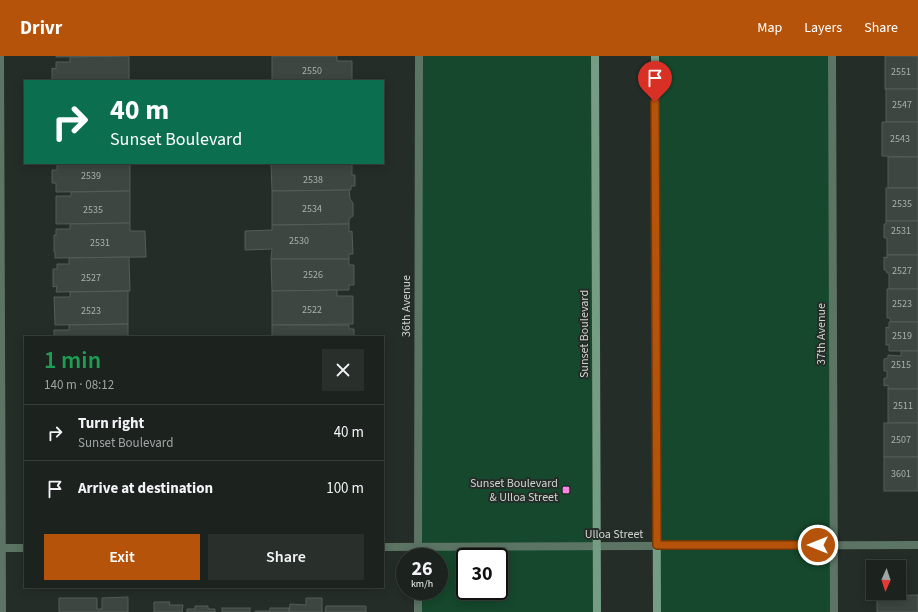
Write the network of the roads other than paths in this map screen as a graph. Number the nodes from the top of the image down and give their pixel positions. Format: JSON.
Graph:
{"nodes":[{"id":1,"x":0,"y":56,"type":"edge"},
{"id":2,"x":419,"y":56,"type":"edge"},
{"id":3,"x":595,"y":56,"type":"edge"},
{"id":4,"x":655,"y":56,"type":"edge"},
{"id":5,"x":832,"y":56,"type":"edge"},
{"id":6,"x":657,"y":545,"type":"junction"},
{"id":7,"x":834,"y":545,"type":"junction"},
{"id":8,"x":918,"y":545,"type":"edge"},
{"id":9,"x":418,"y":546,"type":"junction"},
{"id":10,"x":596,"y":546,"type":"junction"},
{"id":11,"x":384,"y":547,"type":"edge"},
{"id":12,"x":1,"y":548,"type":"edge"},
{"id":13,"x":24,"y":548,"type":"edge"},
{"id":14,"x":418,"y":600,"type":"edge"},
{"id":15,"x":2,"y":612,"type":"edge"},
{"id":16,"x":418,"y":612,"type":"edge"},
{"id":17,"x":597,"y":612,"type":"edge"},
{"id":18,"x":657,"y":612,"type":"edge"},
{"id":19,"x":834,"y":612,"type":"edge"}],
"edges":[{"from":1,"to":12,"type":"street"},
{"from":2,"to":9,"type":"street","name":"36th Avenue"},
{"from":3,"to":10,"type":"main road","name":"Sunset Boulevard"},
{"from":4,"to":6,"type":"main road"},
{"from":5,"to":7,"type":"street","name":"37th Avenue"},
{"from":6,"to":7,"type":"street","name":"Ulloa Street"},
{"from":6,"to":10,"type":"street","name":"Ulloa Street"},
{"from":6,"to":18,"type":"main road"},
{"from":7,"to":8,"type":"street","name":"Ulloa Street"},
{"from":7,"to":19,"type":"street","name":"37th Avenue"},
{"from":9,"to":10,"type":"street","name":"Ulloa Street"},
{"from":9,"to":11,"type":"street","name":"Ulloa Street"},
{"from":10,"to":17,"type":"main road","name":"Sunset Boulevard"},
{"from":12,"to":13,"type":"street"},
{"from":12,"to":15,"type":"street"},
{"from":14,"to":16,"type":"street"}]}
